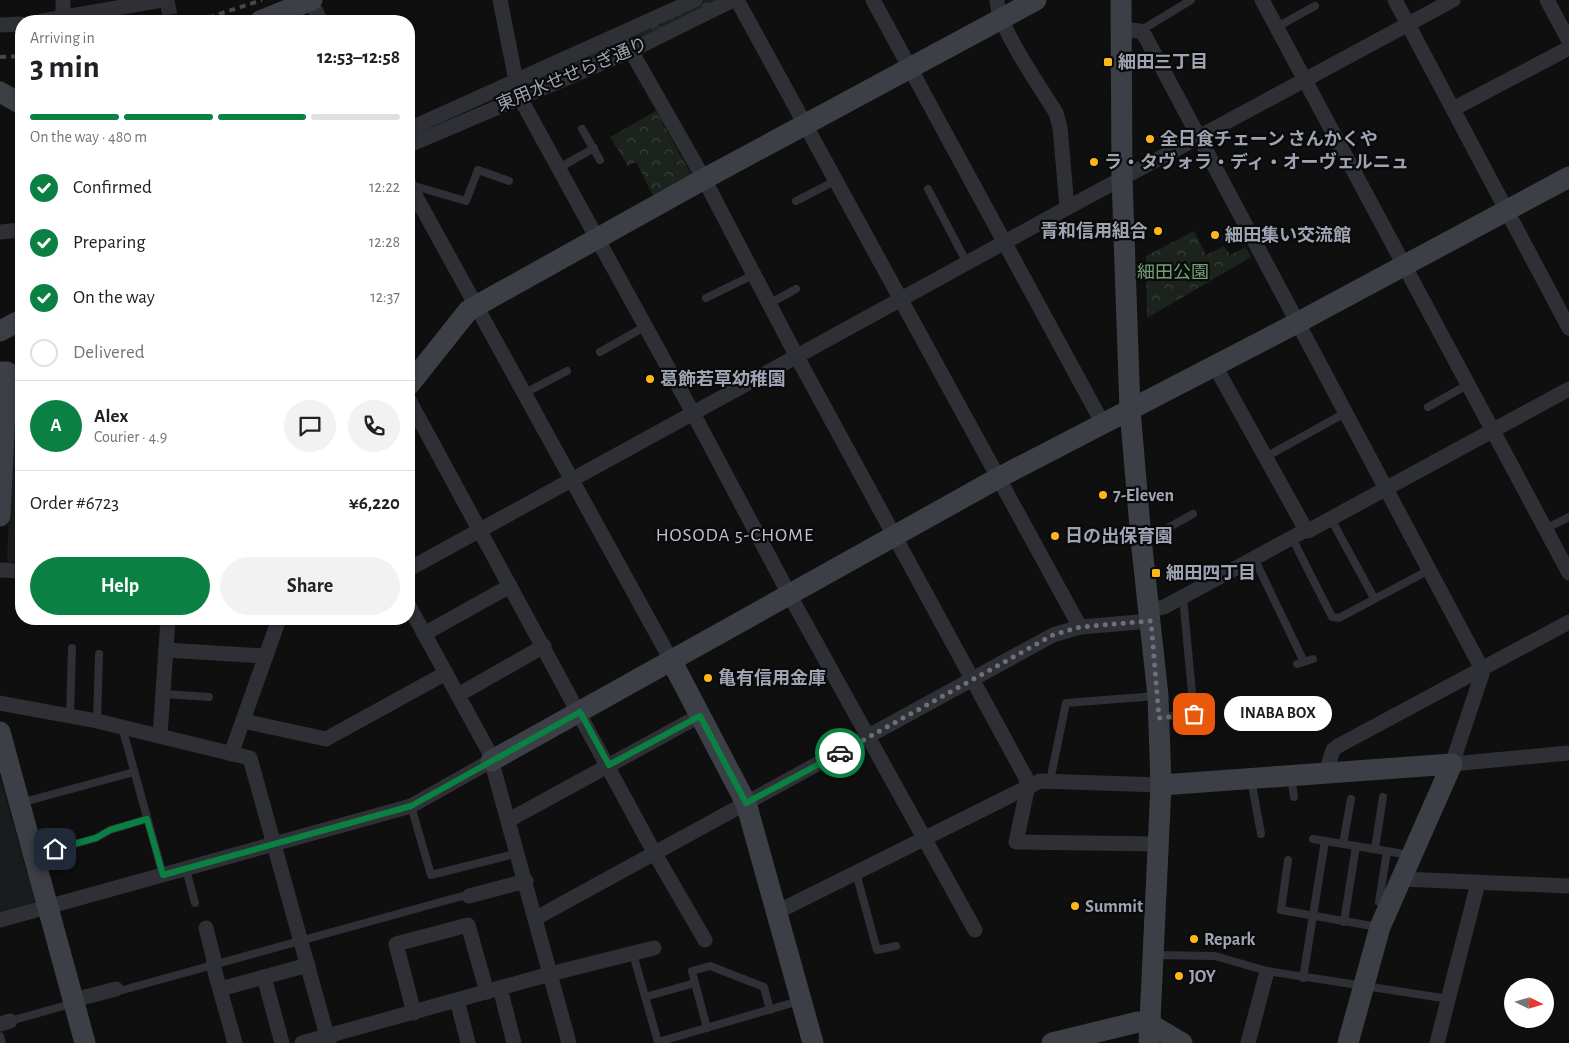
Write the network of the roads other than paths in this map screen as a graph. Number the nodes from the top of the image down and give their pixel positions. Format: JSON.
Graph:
{"nodes":[{"id":1,"x":63,"y":0,"type":"edge"},
{"id":2,"x":162,"y":0,"type":"edge"},
{"id":3,"x":311,"y":0,"type":"edge"},
{"id":4,"x":500,"y":0,"type":"edge"},
{"id":5,"x":695,"y":0,"type":"edge"},
{"id":6,"x":733,"y":0,"type":"edge"},
{"id":7,"x":737,"y":0,"type":"edge"},
{"id":8,"x":873,"y":0,"type":"edge"},
{"id":9,"x":1036,"y":0,"type":"edge"},
{"id":10,"x":1121,"y":0,"type":"edge"},
{"id":11,"x":1191,"y":0,"type":"edge"},
{"id":12,"x":1262,"y":0,"type":"edge"},
{"id":13,"x":1395,"y":0,"type":"edge"},
{"id":14,"x":1453,"y":0,"type":"edge"},
{"id":15,"x":1547,"y":0,"type":"edge"},
{"id":16,"x":1315,"y":6,"type":"dead end"},
{"id":17,"x":999,"y":9,"type":"edge"},
{"id":18,"x":63,"y":15,"type":"edge"},
{"id":19,"x":80,"y":15,"type":"edge"},
{"id":20,"x":275,"y":15,"type":"edge"},
{"id":21,"x":318,"y":15,"type":"edge"},
{"id":22,"x":15,"y":24,"type":"edge"},
{"id":23,"x":1408,"y":24,"type":"junction"},
{"id":24,"x":0,"y":25,"type":"edge"},
{"id":25,"x":1277,"y":27,"type":"junction"},
{"id":26,"x":1131,"y":30,"type":"junction"},
{"id":27,"x":622,"y":34,"type":"junction"},
{"id":28,"x":1569,"y":41,"type":"edge"},
{"id":29,"x":1569,"y":48,"type":"edge"},
{"id":30,"x":630,"y":51,"type":"junction"},
{"id":31,"x":910,"y":68,"type":"junction"},
{"id":32,"x":516,"y":80,"type":"junction"},
{"id":33,"x":1305,"y":80,"type":"junction"},
{"id":34,"x":0,"y":92,"type":"edge"},
{"id":35,"x":519,"y":96,"type":"junction"},
{"id":36,"x":15,"y":101,"type":"edge"},
{"id":37,"x":1453,"y":109,"type":"junction"},
{"id":38,"x":806,"y":124,"type":"junction"},
{"id":39,"x":415,"y":126,"type":"edge"},
{"id":40,"x":582,"y":129,"type":"dead end"},
{"id":41,"x":1199,"y":138,"type":"junction"},
{"id":42,"x":415,"y":141,"type":"edge"},
{"id":43,"x":594,"y":148,"type":"junction"},
{"id":44,"x":600,"y":160,"type":"dead end"},
{"id":45,"x":558,"y":168,"type":"junction"},
{"id":46,"x":1569,"y":177,"type":"edge"},
{"id":47,"x":1122,"y":178,"type":"junction"},
{"id":48,"x":704,"y":179,"type":"junction"},
{"id":49,"x":837,"y":180,"type":"junction"},
{"id":50,"x":510,"y":181,"type":"dead end"},
{"id":51,"x":415,"y":187,"type":"edge"},
{"id":52,"x":928,"y":189,"type":"dead end"},
{"id":53,"x":415,"y":196,"type":"edge"},
{"id":54,"x":796,"y":201,"type":"dead end"},
{"id":55,"x":1067,"y":208,"type":"junction"},
{"id":56,"x":1506,"y":210,"type":"junction"},
{"id":57,"x":15,"y":231,"type":"edge"},
{"id":58,"x":0,"y":232,"type":"edge"},
{"id":59,"x":597,"y":238,"type":"junction"},
{"id":60,"x":1004,"y":243,"type":"junction"},
{"id":61,"x":967,"y":262,"type":"junction"},
{"id":62,"x":1404,"y":264,"type":"junction"},
{"id":63,"x":753,"y":275,"type":"junction"},
{"id":64,"x":796,"y":289,"type":"dead end"},
{"id":65,"x":706,"y":298,"type":"dead end"},
{"id":66,"x":901,"y":299,"type":"junction"},
{"id":67,"x":769,"y":304,"type":"junction"},
{"id":68,"x":476,"y":306,"type":"junction"},
{"id":69,"x":15,"y":323,"type":"edge"},
{"id":70,"x":1297,"y":323,"type":"junction"},
{"id":71,"x":646,"y":326,"type":"junction"},
{"id":72,"x":1569,"y":328,"type":"edge"},
{"id":73,"x":0,"y":331,"type":"edge"},
{"id":74,"x":600,"y":352,"type":"dead end"},
{"id":75,"x":796,"y":355,"type":"junction"},
{"id":76,"x":417,"y":363,"type":"edge"},
{"id":77,"x":1215,"y":366,"type":"junction"},
{"id":78,"x":567,"y":371,"type":"dead end"},
{"id":79,"x":10,"y":372,"type":"edge"},
{"id":80,"x":1468,"y":385,"type":"junction"},
{"id":81,"x":1569,"y":389,"type":"edge"},
{"id":82,"x":525,"y":392,"type":"junction"},
{"id":83,"x":1428,"y":407,"type":"dead end"},
{"id":84,"x":1130,"y":410,"type":"junction"},
{"id":85,"x":415,"y":411,"type":"edge"},
{"id":86,"x":693,"y":413,"type":"junction"},
{"id":87,"x":1345,"y":413,"type":"junction"},
{"id":88,"x":1103,"y":424,"type":"junction"},
{"id":89,"x":1492,"y":430,"type":"junction"},
{"id":90,"x":1264,"y":458,"type":"junction"},
{"id":91,"x":1000,"y":477,"type":"junction"},
{"id":92,"x":572,"y":478,"type":"junction"},
{"id":93,"x":1386,"y":488,"type":"junction"},
{"id":94,"x":1193,"y":514,"type":"dead end"},
{"id":95,"x":0,"y":516,"type":"edge"},
{"id":96,"x":1569,"y":517,"type":"edge"},
{"id":97,"x":1331,"y":519,"type":"junction"},
{"id":98,"x":1545,"y":529,"type":"junction"},
{"id":99,"x":479,"y":530,"type":"junction"},
{"id":100,"x":1306,"y":530,"type":"junction"},
{"id":101,"x":896,"y":536,"type":"junction"},
{"id":102,"x":1292,"y":538,"type":"junction"},
{"id":103,"x":1141,"y":539,"type":"junction"},
{"id":104,"x":1254,"y":558,"type":"junction"},
{"id":105,"x":415,"y":565,"type":"edge"},
{"id":106,"x":0,"y":570,"type":"edge"},
{"id":107,"x":1429,"y":570,"type":"junction"},
{"id":108,"x":15,"y":571,"type":"edge"},
{"id":109,"x":1569,"y":573,"type":"edge"},
{"id":110,"x":510,"y":586,"type":"junction"},
{"id":111,"x":789,"y":594,"type":"junction"},
{"id":112,"x":1183,"y":597,"type":"junction"},
{"id":113,"x":1374,"y":598,"type":"junction"},
{"id":114,"x":1150,"y":615,"type":"junction"},
{"id":115,"x":415,"y":617,"type":"edge"},
{"id":116,"x":1569,"y":622,"type":"edge"},
{"id":117,"x":168,"y":625,"type":"edge"},
{"id":118,"x":277,"y":625,"type":"edge"},
{"id":119,"x":1080,"y":627,"type":"junction"},
{"id":120,"x":424,"y":634,"type":"junction"},
{"id":121,"x":544,"y":646,"type":"junction"},
{"id":122,"x":72,"y":648,"type":"dead end"},
{"id":123,"x":166,"y":650,"type":"junction"},
{"id":124,"x":99,"y":654,"type":"dead end"},
{"id":125,"x":266,"y":656,"type":"junction"},
{"id":126,"x":1313,"y":659,"type":"dead end"},
{"id":127,"x":671,"y":660,"type":"junction"},
{"id":128,"x":1482,"y":669,"type":"junction"},
{"id":129,"x":446,"y":673,"type":"junction"},
{"id":130,"x":973,"y":679,"type":"junction"},
{"id":131,"x":164,"y":694,"type":"junction"},
{"id":132,"x":458,"y":695,"type":"junction"},
{"id":133,"x":1158,"y":696,"type":"junction"},
{"id":134,"x":209,"y":697,"type":"dead end"},
{"id":135,"x":0,"y":703,"type":"edge"},
{"id":136,"x":580,"y":712,"type":"junction"},
{"id":137,"x":70,"y":716,"type":"junction"},
{"id":138,"x":700,"y":716,"type":"junction"},
{"id":139,"x":1159,"y":718,"type":"junction"},
{"id":140,"x":242,"y":721,"type":"junction"},
{"id":141,"x":97,"y":722,"type":"junction"},
{"id":142,"x":122,"y":727,"type":"junction"},
{"id":143,"x":0,"y":732,"type":"edge"},
{"id":144,"x":160,"y":736,"type":"junction"},
{"id":145,"x":868,"y":738,"type":"junction"},
{"id":146,"x":1569,"y":753,"type":"edge"},
{"id":147,"x":231,"y":754,"type":"junction"},
{"id":148,"x":491,"y":760,"type":"junction"},
{"id":149,"x":1452,"y":764,"type":"junction"},
{"id":150,"x":609,"y":765,"type":"junction"},
{"id":151,"x":134,"y":772,"type":"junction"},
{"id":152,"x":1326,"y":772,"type":"junction"},
{"id":153,"x":1290,"y":774,"type":"junction"},
{"id":154,"x":1251,"y":777,"type":"junction"},
{"id":155,"x":1050,"y":781,"type":"junction"},
{"id":156,"x":1161,"y":785,"type":"junction"},
{"id":157,"x":1028,"y":786,"type":"junction"},
{"id":158,"x":1294,"y":797,"type":"dead end"},
{"id":159,"x":1383,"y":797,"type":"dead end"},
{"id":160,"x":1350,"y":799,"type":"dead end"},
{"id":161,"x":746,"y":803,"type":"junction"},
{"id":162,"x":19,"y":804,"type":"junction"},
{"id":163,"x":411,"y":806,"type":"junction"},
{"id":164,"x":147,"y":819,"type":"junction"},
{"id":165,"x":509,"y":820,"type":"junction"},
{"id":166,"x":1261,"y":834,"type":"dead end"},
{"id":167,"x":924,"y":839,"type":"junction"},
{"id":168,"x":1313,"y":839,"type":"dead end"},
{"id":169,"x":1325,"y":841,"type":"junction"},
{"id":170,"x":1158,"y":844,"type":"junction"},
{"id":171,"x":1343,"y":844,"type":"junction"},
{"id":172,"x":275,"y":845,"type":"junction"},
{"id":173,"x":1356,"y":846,"type":"junction"},
{"id":174,"x":1374,"y":849,"type":"junction"},
{"id":175,"x":1387,"y":851,"type":"junction"},
{"id":176,"x":518,"y":852,"type":"junction"},
{"id":177,"x":656,"y":854,"type":"junction"},
{"id":178,"x":34,"y":855,"type":"junction"},
{"id":179,"x":1412,"y":855,"type":"junction"},
{"id":180,"x":1288,"y":860,"type":"dead end"},
{"id":181,"x":186,"y":869,"type":"junction"},
{"id":182,"x":856,"y":873,"type":"junction"},
{"id":183,"x":163,"y":875,"type":"junction"},
{"id":184,"x":1402,"y":878,"type":"junction"},
{"id":185,"x":526,"y":880,"type":"junction"},
{"id":186,"x":1478,"y":883,"type":"junction"},
{"id":187,"x":1569,"y":886,"type":"edge"},
{"id":188,"x":469,"y":896,"type":"joint"},
{"id":189,"x":195,"y":903,"type":"dead end"},
{"id":190,"x":48,"y":907,"type":"junction"},
{"id":191,"x":1389,"y":907,"type":"junction"},
{"id":192,"x":777,"y":912,"type":"junction"},
{"id":193,"x":1313,"y":916,"type":"junction"},
{"id":194,"x":536,"y":918,"type":"junction"},
{"id":195,"x":0,"y":920,"type":"edge"},
{"id":196,"x":1344,"y":922,"type":"junction"},
{"id":197,"x":1380,"y":927,"type":"junction"},
{"id":198,"x":206,"y":928,"type":"dead end"},
{"id":199,"x":975,"y":930,"type":"dead end"},
{"id":200,"x":301,"y":940,"type":"junction"},
{"id":201,"x":705,"y":940,"type":"dead end"},
{"id":202,"x":896,"y":946,"type":"dead end"},
{"id":203,"x":654,"y":948,"type":"dead end"},
{"id":204,"x":634,"y":954,"type":"junction"},
{"id":205,"x":1154,"y":955,"type":"junction"},
{"id":206,"x":213,"y":964,"type":"junction"},
{"id":207,"x":308,"y":965,"type":"junction"},
{"id":208,"x":1267,"y":973,"type":"junction"},
{"id":209,"x":550,"y":974,"type":"junction"},
{"id":210,"x":264,"y":977,"type":"junction"},
{"id":211,"x":1303,"y":978,"type":"junction"},
{"id":212,"x":695,"y":983,"type":"junction"},
{"id":213,"x":1364,"y":987,"type":"junction"},
{"id":214,"x":116,"y":989,"type":"joint"},
{"id":215,"x":220,"y":989,"type":"junction"},
{"id":216,"x":493,"y":990,"type":"junction"},
{"id":217,"x":645,"y":997,"type":"junction"},
{"id":218,"x":1449,"y":999,"type":"junction"},
{"id":219,"x":457,"y":1000,"type":"junction"},
{"id":220,"x":801,"y":1001,"type":"junction"},
{"id":221,"x":70,"y":1003,"type":"junction"},
{"id":222,"x":770,"y":1010,"type":"junction"},
{"id":223,"x":414,"y":1012,"type":"junction"},
{"id":224,"x":5,"y":1023,"type":"edge"},
{"id":225,"x":707,"y":1028,"type":"junction"},
{"id":226,"x":1150,"y":1033,"type":"edge"},
{"id":227,"x":0,"y":1036,"type":"edge"},
{"id":228,"x":328,"y":1040,"type":"edge"},
{"id":229,"x":2,"y":1043,"type":"edge"},
{"id":230,"x":85,"y":1043,"type":"edge"},
{"id":231,"x":235,"y":1043,"type":"edge"},
{"id":232,"x":282,"y":1043,"type":"edge"},
{"id":233,"x":302,"y":1043,"type":"edge"},
{"id":234,"x":468,"y":1043,"type":"edge"},
{"id":235,"x":514,"y":1043,"type":"edge"},
{"id":236,"x":569,"y":1043,"type":"edge"},
{"id":237,"x":813,"y":1043,"type":"edge"},
{"id":238,"x":1052,"y":1043,"type":"edge"},
{"id":239,"x":1182,"y":1043,"type":"edge"},
{"id":240,"x":1248,"y":1043,"type":"edge"},
{"id":241,"x":1348,"y":1043,"type":"edge"},
{"id":242,"x":1437,"y":1043,"type":"edge"}],
"edges":[{"from":1,"to":18,"type":"street"},
{"from":2,"to":19,"type":"street"},
{"from":3,"to":20,"type":"street"},
{"from":3,"to":21,"type":"street"},
{"from":4,"to":32,"type":"street"},
{"from":5,"to":27,"type":"street"},
{"from":6,"to":30,"type":"street","name":"東用水せせらぎ通り"},
{"from":7,"to":38,"type":"street"},
{"from":8,"to":31,"type":"street"},
{"from":9,"to":17,"type":"street"},
{"from":10,"to":26,"type":"street"},
{"from":11,"to":26,"type":"lane"},
{"from":12,"to":25,"type":"street"},
{"from":13,"to":23,"type":"street"},
{"from":14,"to":23,"type":"street"},
{"from":15,"to":28,"type":"street"},
{"from":16,"to":25,"type":"lane"},
{"from":17,"to":31,"type":"street"},
{"from":17,"to":55,"type":"street"},
{"from":22,"to":24,"type":"street"},
{"from":23,"to":33,"type":"street"},
{"from":23,"to":37,"type":"street"},
{"from":25,"to":33,"type":"street"},
{"from":26,"to":41,"type":"street"},
{"from":26,"to":47,"type":"street"},
{"from":27,"to":30,"type":"street"},
{"from":27,"to":32,"type":"street"},
{"from":29,"to":37,"type":"street"},
{"from":30,"to":35,"type":"street","name":"東用水せせらぎ通り"},
{"from":30,"to":48,"type":"street"},
{"from":31,"to":38,"type":"street"},
{"from":31,"to":60,"type":"street"},
{"from":32,"to":35,"type":"street"},
{"from":32,"to":39,"type":"street"},
{"from":33,"to":41,"type":"street"},
{"from":33,"to":62,"type":"street"},
{"from":34,"to":36,"type":"street"},
{"from":35,"to":42,"type":"street","name":"東用水せせらぎ通り"},
{"from":35,"to":45,"type":"street"},
{"from":37,"to":56,"type":"street"},
{"from":38,"to":48,"type":"street"},
{"from":38,"to":49,"type":"street"},
{"from":40,"to":43,"type":"lane"},
{"from":41,"to":47,"type":"street"},
{"from":41,"to":70,"type":"street"},
{"from":43,"to":44,"type":"lane"},
{"from":43,"to":45,"type":"lane"},
{"from":45,"to":59,"type":"street"},
{"from":46,"to":56,"type":"street"},
{"from":47,"to":55,"type":"street"},
{"from":47,"to":84,"type":"street"},
{"from":48,"to":59,"type":"street"},
{"from":48,"to":63,"type":"street"},
{"from":49,"to":54,"type":"lane"},
{"from":49,"to":66,"type":"street"},
{"from":50,"to":51,"type":"lane"},
{"from":52,"to":61,"type":"lane"},
{"from":53,"to":68,"type":"street"},
{"from":55,"to":60,"type":"street"},
{"from":56,"to":62,"type":"street"},
{"from":56,"to":72,"type":"street"},
{"from":57,"to":58,"type":"street"},
{"from":59,"to":68,"type":"street"},
{"from":59,"to":71,"type":"street"},
{"from":60,"to":61,"type":"street"},
{"from":60,"to":88,"type":"street"},
{"from":61,"to":66,"type":"street"},
{"from":62,"to":70,"type":"street"},
{"from":62,"to":80,"type":"street"},
{"from":63,"to":65,"type":"lane"},
{"from":63,"to":67,"type":"street"},
{"from":64,"to":67,"type":"lane"},
{"from":66,"to":75,"type":"street"},
{"from":66,"to":91,"type":"street"},
{"from":67,"to":75,"type":"street"},
{"from":68,"to":76,"type":"street"},
{"from":68,"to":82,"type":"street"},
{"from":69,"to":73,"type":"street"},
{"from":70,"to":77,"type":"street"},
{"from":70,"to":87,"type":"street"},
{"from":71,"to":74,"type":"lane"},
{"from":71,"to":86,"type":"street"},
{"from":75,"to":86,"type":"street"},
{"from":75,"to":101,"type":"street"},
{"from":77,"to":84,"type":"street"},
{"from":77,"to":90,"type":"street"},
{"from":78,"to":82,"type":"lane"},
{"from":79,"to":95,"type":"street"},
{"from":80,"to":83,"type":"lane"},
{"from":80,"to":89,"type":"street"},
{"from":81,"to":89,"type":"street"},
{"from":82,"to":92,"type":"street"},
{"from":84,"to":88,"type":"street"},
{"from":84,"to":103,"type":"street"},
{"from":85,"to":99,"type":"street"},
{"from":86,"to":92,"type":"street"},
{"from":86,"to":111,"type":"street"},
{"from":87,"to":90,"type":"lane"},
{"from":87,"to":93,"type":"street"},
{"from":88,"to":91,"type":"street"},
{"from":89,"to":93,"type":"street"},
{"from":89,"to":98,"type":"street"},
{"from":90,"to":100,"type":"street"},
{"from":91,"to":101,"type":"street"},
{"from":91,"to":119,"type":"street"},
{"from":92,"to":99,"type":"street"},
{"from":92,"to":127,"type":"street"},
{"from":93,"to":97,"type":"street"},
{"from":93,"to":107,"type":"street"},
{"from":94,"to":103,"type":"lane"},
{"from":96,"to":98,"type":"lane"},
{"from":97,"to":100,"type":"street"},
{"from":97,"to":113,"type":"lane"},
{"from":98,"to":109,"type":"street"},
{"from":99,"to":105,"type":"street"},
{"from":99,"to":110,"type":"street"},
{"from":100,"to":102,"type":"street"},
{"from":101,"to":111,"type":"street"},
{"from":101,"to":130,"type":"street"},
{"from":102,"to":104,"type":"street"},
{"from":102,"to":113,"type":"lane"},
{"from":103,"to":114,"type":"street"},
{"from":104,"to":112,"type":"street"},
{"from":104,"to":126,"type":"lane"},
{"from":106,"to":108,"type":"street"},
{"from":107,"to":113,"type":"lane"},
{"from":107,"to":128,"type":"street"},
{"from":110,"to":120,"type":"street"},
{"from":110,"to":121,"type":"street"},
{"from":111,"to":127,"type":"street"},
{"from":111,"to":145,"type":"street"},
{"from":112,"to":114,"type":"street"},
{"from":112,"to":139,"type":"lane"},
{"from":114,"to":119,"type":"street"},
{"from":114,"to":133,"type":"street"},
{"from":115,"to":120,"type":"street"},
{"from":116,"to":128,"type":"street"},
{"from":117,"to":123,"type":"street"},
{"from":118,"to":125,"type":"street"},
{"from":119,"to":130,"type":"street"},
{"from":120,"to":129,"type":"street"},
{"from":121,"to":132,"type":"street"},
{"from":121,"to":136,"type":"street"},
{"from":122,"to":137,"type":"lane"},
{"from":123,"to":125,"type":"street"},
{"from":123,"to":131,"type":"street"},
{"from":124,"to":141,"type":"lane"},
{"from":125,"to":140,"type":"street"},
{"from":127,"to":136,"type":"street"},
{"from":127,"to":138,"type":"street"},
{"from":128,"to":149,"type":"street"},
{"from":128,"to":152,"type":"street"},
{"from":129,"to":132,"type":"street"},
{"from":129,"to":140,"type":"street"},
{"from":130,"to":145,"type":"street"},
{"from":130,"to":157,"type":"street"},
{"from":131,"to":134,"type":"lane"},
{"from":131,"to":144,"type":"street"},
{"from":132,"to":148,"type":"street"},
{"from":133,"to":139,"type":"street"},
{"from":133,"to":155,"type":"lane"},
{"from":135,"to":137,"type":"street"},
{"from":136,"to":148,"type":"street"},
{"from":136,"to":150,"type":"street"},
{"from":137,"to":141,"type":"street"},
{"from":138,"to":150,"type":"street"},
{"from":138,"to":161,"type":"street"},
{"from":139,"to":156,"type":"street"},
{"from":140,"to":147,"type":"street"},
{"from":141,"to":142,"type":"street"},
{"from":142,"to":144,"type":"street"},
{"from":142,"to":151,"type":"lane"},
{"from":143,"to":162,"type":"street"},
{"from":144,"to":147,"type":"street"},
{"from":145,"to":161,"type":"street"},
{"from":145,"to":167,"type":"street"},
{"from":146,"to":149,"type":"street"},
{"from":147,"to":172,"type":"street"},
{"from":148,"to":163,"type":"street"},
{"from":148,"to":165,"type":"street"},
{"from":149,"to":152,"type":"street"},
{"from":149,"to":179,"type":"street"},
{"from":150,"to":165,"type":"street"},
{"from":150,"to":177,"type":"street"},
{"from":151,"to":162,"type":"lane"},
{"from":151,"to":164,"type":"lane"},
{"from":152,"to":153,"type":"street"},
{"from":153,"to":154,"type":"street"},
{"from":153,"to":158,"type":"lane"},
{"from":154,"to":156,"type":"street"},
{"from":154,"to":166,"type":"lane"},
{"from":155,"to":156,"type":"street"},
{"from":155,"to":157,"type":"street"},
{"from":156,"to":170,"type":"street"},
{"from":157,"to":167,"type":"street"},
{"from":157,"to":170,"type":"street"},
{"from":159,"to":174,"type":"lane"},
{"from":160,"to":171,"type":"lane"},
{"from":161,"to":177,"type":"street"},
{"from":161,"to":192,"type":"street"},
{"from":162,"to":178,"type":"street"},
{"from":163,"to":172,"type":"street"},
{"from":163,"to":176,"type":"lane"},
{"from":164,"to":178,"type":"lane"},
{"from":164,"to":183,"type":"lane"},
{"from":165,"to":176,"type":"street"},
{"from":167,"to":182,"type":"street"},
{"from":167,"to":199,"type":"street"},
{"from":168,"to":169,"type":"lane"},
{"from":169,"to":171,"type":"lane"},
{"from":169,"to":193,"type":"lane"},
{"from":170,"to":205,"type":"street"},
{"from":171,"to":173,"type":"lane"},
{"from":172,"to":181,"type":"street"},
{"from":172,"to":200,"type":"street"},
{"from":173,"to":174,"type":"lane"},
{"from":173,"to":196,"type":"lane"},
{"from":174,"to":175,"type":"lane"},
{"from":175,"to":179,"type":"lane"},
{"from":175,"to":191,"type":"lane"},
{"from":176,"to":185,"type":"street"},
{"from":177,"to":194,"type":"street"},
{"from":177,"to":201,"type":"street"},
{"from":178,"to":190,"type":"street"},
{"from":179,"to":184,"type":"street"},
{"from":180,"to":193,"type":"lane"},
{"from":181,"to":183,"type":"street"},
{"from":181,"to":189,"type":"lane"},
{"from":182,"to":192,"type":"street"},
{"from":182,"to":202,"type":"lane"},
{"from":183,"to":190,"type":"street"},
{"from":184,"to":186,"type":"street"},
{"from":184,"to":191,"type":"street"},
{"from":185,"to":188,"type":"street"},
{"from":185,"to":194,"type":"street"},
{"from":186,"to":187,"type":"street"},
{"from":186,"to":218,"type":"street"},
{"from":188,"to":200,"type":"lane"},
{"from":190,"to":195,"type":"street"},
{"from":190,"to":221,"type":"street"},
{"from":191,"to":197,"type":"street"},
{"from":192,"to":220,"type":"street"},
{"from":193,"to":196,"type":"lane"},
{"from":193,"to":211,"type":"lane"},
{"from":194,"to":209,"type":"street"},
{"from":196,"to":197,"type":"lane"},
{"from":197,"to":213,"type":"street"},
{"from":198,"to":206,"type":"street"},
{"from":200,"to":206,"type":"lane"},
{"from":200,"to":207,"type":"street"},
{"from":203,"to":204,"type":"street"},
{"from":204,"to":209,"type":"street"},
{"from":204,"to":217,"type":"lane"},
{"from":205,"to":208,"type":"lane"},
{"from":205,"to":226,"type":"street"},
{"from":206,"to":214,"type":"lane"},
{"from":206,"to":215,"type":"street"},
{"from":207,"to":210,"type":"street"},
{"from":207,"to":228,"type":"street"},
{"from":208,"to":211,"type":"lane"},
{"from":208,"to":240,"type":"street"},
{"from":209,"to":216,"type":"street"},
{"from":209,"to":236,"type":"street"},
{"from":210,"to":215,"type":"street"},
{"from":210,"to":232,"type":"street"},
{"from":211,"to":213,"type":"lane"},
{"from":212,"to":217,"type":"lane"},
{"from":212,"to":222,"type":"lane"},
{"from":212,"to":225,"type":"lane"},
{"from":213,"to":218,"type":"lane"},
{"from":213,"to":241,"type":"street"},
{"from":214,"to":221,"type":"street"},
{"from":215,"to":231,"type":"street"},
{"from":216,"to":219,"type":"street"},
{"from":216,"to":223,"type":"street"},
{"from":216,"to":235,"type":"street"},
{"from":217,"to":225,"type":"lane"},
{"from":218,"to":242,"type":"street"},
{"from":219,"to":223,"type":"street"},
{"from":219,"to":234,"type":"street"},
{"from":220,"to":222,"type":"lane"},
{"from":220,"to":237,"type":"street"},
{"from":221,"to":224,"type":"lane"},
{"from":221,"to":230,"type":"street"},
{"from":222,"to":225,"type":"lane"},
{"from":223,"to":228,"type":"street"},
{"from":226,"to":238,"type":"street"},
{"from":226,"to":239,"type":"street"},
{"from":227,"to":229,"type":"lane"},
{"from":228,"to":233,"type":"street"}]}
